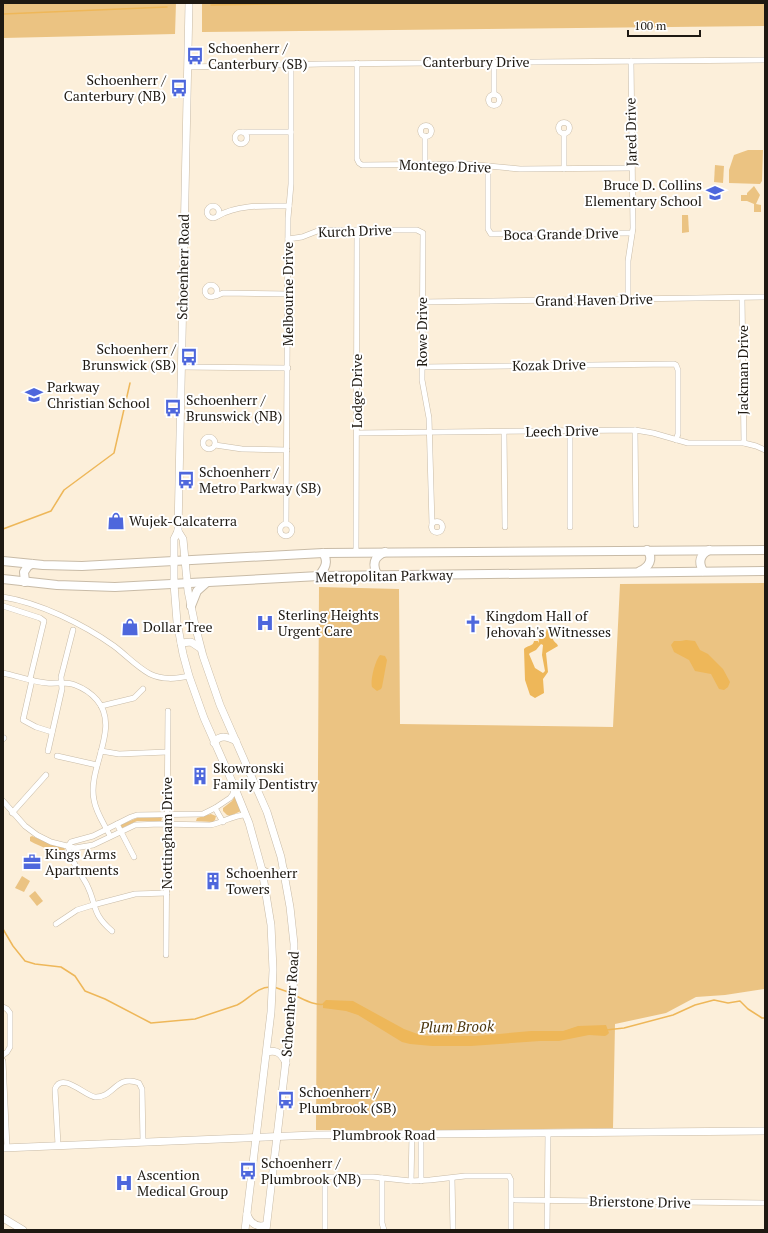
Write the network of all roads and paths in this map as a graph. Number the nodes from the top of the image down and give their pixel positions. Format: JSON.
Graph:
{"nodes":[{"id":1,"x":189,"y":3,"type":"edge"},
{"id":2,"x":765,"y":60,"type":"edge"},
{"id":3,"x":630,"y":61,"type":"junction"},
{"id":4,"x":494,"y":62,"type":"junction"},
{"id":5,"x":357,"y":63,"type":"junction"},
{"id":6,"x":291,"y":65,"type":"junction"},
{"id":7,"x":188,"y":67,"type":"junction"},
{"id":8,"x":494,"y":95,"type":"dead end"},
{"id":9,"x":243,"y":132,"type":"junction"},
{"id":10,"x":251,"y":132,"type":"junction"},
{"id":11,"x":292,"y":132,"type":"junction"},
{"id":12,"x":564,"y":134,"type":"dead end"},
{"id":13,"x":425,"y":136,"type":"dead end"},
{"id":14,"x":247,"y":139,"type":"junction"},
{"id":15,"x":425,"y":164,"type":"junction"},
{"id":16,"x":488,"y":166,"type":"junction"},
{"id":17,"x":632,"y":168,"type":"junction"},
{"id":18,"x":564,"y":169,"type":"junction"},
{"id":19,"x":289,"y":206,"type":"junction"},
{"id":20,"x":218,"y":209,"type":"junction"},
{"id":21,"x":225,"y":212,"type":"junction"},
{"id":22,"x":218,"y":216,"type":"junction"},
{"id":23,"x":357,"y":230,"type":"junction"},
{"id":24,"x":422,"y":231,"type":"joint"},
{"id":25,"x":632,"y":233,"type":"junction"},
{"id":26,"x":288,"y":239,"type":"junction"},
{"id":27,"x":217,"y":288,"type":"junction"},
{"id":28,"x":223,"y":293,"type":"junction"},
{"id":29,"x":288,"y":294,"type":"junction"},
{"id":30,"x":216,"y":296,"type":"junction"},
{"id":31,"x":765,"y":297,"type":"edge"},
{"id":32,"x":742,"y":298,"type":"junction"},
{"id":33,"x":628,"y":299,"type":"junction"},
{"id":34,"x":422,"y":302,"type":"junction"},
{"id":35,"x":181,"y":367,"type":"junction"},
{"id":36,"x":422,"y":367,"type":"junction"},
{"id":37,"x":288,"y":368,"type":"junction"},
{"id":38,"x":635,"y":430,"type":"junction"},
{"id":39,"x":570,"y":431,"type":"junction"},
{"id":40,"x":429,"y":432,"type":"junction"},
{"id":41,"x":504,"y":432,"type":"junction"},
{"id":42,"x":356,"y":433,"type":"junction"},
{"id":43,"x":676,"y":440,"type":"junction"},
{"id":44,"x":744,"y":443,"type":"junction"},
{"id":45,"x":215,"y":445,"type":"dead end"},
{"id":46,"x":287,"y":450,"type":"junction"},
{"id":47,"x":765,"y":450,"type":"edge"},
{"id":48,"x":432,"y":517,"type":"junction"},
{"id":49,"x":438,"y":521,"type":"junction"},
{"id":50,"x":286,"y":524,"type":"dead end"},
{"id":51,"x":432,"y":524,"type":"junction"},
{"id":52,"x":636,"y":525,"type":"dead end"},
{"id":53,"x":505,"y":526,"type":"dead end"},
{"id":54,"x":570,"y":526,"type":"dead end"},
{"id":55,"x":178,"y":531,"type":"junction"},
{"id":56,"x":647,"y":550,"type":"junction"},
{"id":57,"x":709,"y":550,"type":"junction"},
{"id":58,"x":765,"y":550,"type":"edge"},
{"id":59,"x":356,"y":552,"type":"junction"},
{"id":60,"x":385,"y":552,"type":"junction"},
{"id":61,"x":323,"y":553,"type":"junction"},
{"id":62,"x":184,"y":560,"type":"junction"},
{"id":63,"x":3,"y":561,"type":"edge"},
{"id":64,"x":173,"y":561,"type":"junction"},
{"id":65,"x":32,"y":564,"type":"junction"},
{"id":66,"x":640,"y":571,"type":"junction"},
{"id":67,"x":703,"y":571,"type":"junction"},
{"id":68,"x":765,"y":571,"type":"edge"},
{"id":69,"x":319,"y":576,"type":"junction"},
{"id":70,"x":378,"y":576,"type":"junction"},
{"id":71,"x":3,"y":579,"type":"edge"},
{"id":72,"x":25,"y":582,"type":"junction"},
{"id":73,"x":207,"y":582,"type":"junction"},
{"id":74,"x":187,"y":583,"type":"junction"},
{"id":75,"x":174,"y":584,"type":"junction"},
{"id":76,"x":3,"y":597,"type":"edge"},
{"id":77,"x":3,"y":606,"type":"edge"},
{"id":78,"x":191,"y":606,"type":"junction"},
{"id":79,"x":73,"y":630,"type":"dead end"},
{"id":80,"x":181,"y":643,"type":"junction"},
{"id":81,"x":200,"y":648,"type":"junction"},
{"id":82,"x":3,"y":672,"type":"edge"},
{"id":83,"x":189,"y":676,"type":"junction"},
{"id":84,"x":31,"y":680,"type":"junction"},
{"id":85,"x":62,"y":683,"type":"junction"},
{"id":86,"x":143,"y":690,"type":"dead end"},
{"id":87,"x":102,"y":706,"type":"junction"},
{"id":88,"x":168,"y":711,"type":"dead end"},
{"id":89,"x":52,"y":732,"type":"junction"},
{"id":90,"x":236,"y":741,"type":"junction"},
{"id":91,"x":214,"y":743,"type":"junction"},
{"id":92,"x":48,"y":751,"type":"dead end"},
{"id":93,"x":101,"y":751,"type":"junction"},
{"id":94,"x":167,"y":752,"type":"junction"},
{"id":95,"x":57,"y":756,"type":"dead end"},
{"id":96,"x":97,"y":765,"type":"junction"},
{"id":97,"x":46,"y":775,"type":"dead end"},
{"id":98,"x":234,"y":786,"type":"junction"},
{"id":99,"x":4,"y":804,"type":"edge"},
{"id":100,"x":215,"y":808,"type":"junction"},
{"id":101,"x":12,"y":812,"type":"junction"},
{"id":102,"x":167,"y":815,"type":"junction"},
{"id":103,"x":193,"y":815,"type":"junction"},
{"id":104,"x":246,"y":815,"type":"junction"},
{"id":105,"x":223,"y":822,"type":"junction"},
{"id":106,"x":116,"y":824,"type":"junction"},
{"id":107,"x":167,"y":824,"type":"junction"},
{"id":108,"x":192,"y":824,"type":"junction"},
{"id":109,"x":106,"y":829,"type":"junction"},
{"id":110,"x":120,"y":831,"type":"junction"},
{"id":111,"x":110,"y":836,"type":"junction"},
{"id":112,"x":68,"y":846,"type":"junction"},
{"id":113,"x":134,"y":858,"type":"dead end"},
{"id":114,"x":262,"y":870,"type":"junction"},
{"id":115,"x":284,"y":870,"type":"junction"},
{"id":116,"x":167,"y":893,"type":"junction"},
{"id":117,"x":93,"y":905,"type":"junction"},
{"id":118,"x":56,"y":924,"type":"dead end"},
{"id":119,"x":112,"y":931,"type":"dead end"},
{"id":120,"x":166,"y":955,"type":"dead end"},
{"id":121,"x":5,"y":1008,"type":"edge"},
{"id":122,"x":266,"y":1052,"type":"junction"},
{"id":123,"x":3,"y":1055,"type":"edge"},
{"id":124,"x":3,"y":1061,"type":"edge"},
{"id":125,"x":286,"y":1063,"type":"junction"},
{"id":126,"x":765,"y":1131,"type":"edge"},
{"id":127,"x":548,"y":1133,"type":"junction"},
{"id":128,"x":412,"y":1135,"type":"junction"},
{"id":129,"x":421,"y":1135,"type":"junction"},
{"id":130,"x":277,"y":1137,"type":"junction"},
{"id":131,"x":256,"y":1138,"type":"junction"},
{"id":132,"x":143,"y":1142,"type":"junction"},
{"id":133,"x":58,"y":1145,"type":"junction"},
{"id":134,"x":5,"y":1148,"type":"edge"},
{"id":135,"x":382,"y":1178,"type":"junction"},
{"id":136,"x":452,"y":1178,"type":"junction"},
{"id":137,"x":411,"y":1181,"type":"junction"},
{"id":138,"x":421,"y":1181,"type":"junction"},
{"id":139,"x":516,"y":1200,"type":"dead end"},
{"id":140,"x":547,"y":1201,"type":"junction"},
{"id":141,"x":765,"y":1203,"type":"edge"},
{"id":142,"x":247,"y":1214,"type":"junction"},
{"id":143,"x":3,"y":1218,"type":"edge"},
{"id":144,"x":266,"y":1227,"type":"edge"},
{"id":145,"x":24,"y":1230,"type":"edge"},
{"id":146,"x":245,"y":1230,"type":"edge"},
{"id":147,"x":325,"y":1230,"type":"edge"},
{"id":148,"x":384,"y":1230,"type":"edge"},
{"id":149,"x":453,"y":1230,"type":"edge"},
{"id":150,"x":510,"y":1230,"type":"edge"},
{"id":151,"x":547,"y":1230,"type":"edge"}],
"edges":[{"from":1,"to":7,"type":"main road","name":"Schoenherr Road"},
{"from":2,"to":3,"type":"street","name":"Canterbury Drive"},
{"from":3,"to":4,"type":"street","name":"Canterbury Drive"},
{"from":3,"to":17,"type":"street","name":"Jared Drive"},
{"from":4,"to":5,"type":"street","name":"Canterbury Drive"},
{"from":4,"to":8,"type":"street"},
{"from":5,"to":6,"type":"street","name":"Canterbury Drive"},
{"from":5,"to":15,"type":"street","name":"Montego Drive"},
{"from":6,"to":7,"type":"street","name":"Canterbury Drive"},
{"from":6,"to":11,"type":"street","name":"Melbourne Drive"},
{"from":7,"to":35,"type":"main road","name":"Schoenherr Road"},
{"from":9,"to":10,"type":"street"},
{"from":9,"to":14,"type":"street"},
{"from":9,"to":14,"type":"street"},
{"from":10,"to":11,"type":"street"},
{"from":10,"to":14,"type":"street"},
{"from":11,"to":19,"type":"street","name":"Melbourne Drive"},
{"from":12,"to":18,"type":"street"},
{"from":13,"to":15,"type":"street"},
{"from":15,"to":16,"type":"street","name":"Montego Drive"},
{"from":16,"to":18,"type":"street","name":"Montego Drive"},
{"from":16,"to":25,"type":"street","name":"Boca Grande Drive"},
{"from":17,"to":18,"type":"street","name":"Montego Drive"},
{"from":17,"to":25,"type":"street","name":"Jared Drive"},
{"from":19,"to":21,"type":"street"},
{"from":19,"to":26,"type":"street","name":"Melbourne Drive"},
{"from":20,"to":21,"type":"street"},
{"from":20,"to":22,"type":"street"},
{"from":20,"to":22,"type":"street"},
{"from":21,"to":22,"type":"street"},
{"from":23,"to":24,"type":"street","name":"Kurch Drive"},
{"from":23,"to":26,"type":"street","name":"Kurch Drive"},
{"from":23,"to":42,"type":"street","name":"Lodge Drive"},
{"from":24,"to":34,"type":"street","name":"Rowe Drive"},
{"from":25,"to":33,"type":"street","name":"Jared Drive"},
{"from":26,"to":29,"type":"street","name":"Melbourne Drive"},
{"from":27,"to":28,"type":"street"},
{"from":27,"to":30,"type":"street"},
{"from":27,"to":30,"type":"street"},
{"from":28,"to":29,"type":"street"},
{"from":28,"to":30,"type":"street"},
{"from":29,"to":37,"type":"street","name":"Melbourne Drive"},
{"from":31,"to":32,"type":"street","name":"Grand Haven Drive"},
{"from":32,"to":33,"type":"street","name":"Grand Haven Drive"},
{"from":32,"to":44,"type":"street","name":"Jackman Drive"},
{"from":33,"to":34,"type":"street","name":"Grand Haven Drive"},
{"from":34,"to":36,"type":"street","name":"Rowe Drive"},
{"from":35,"to":37,"type":"street"},
{"from":35,"to":55,"type":"main road","name":"Schoenherr Road"},
{"from":36,"to":40,"type":"street","name":"Rowe Drive"},
{"from":36,"to":43,"type":"street","name":"Kozak Drive"},
{"from":37,"to":46,"type":"street","name":"Melbourne Drive"},
{"from":38,"to":39,"type":"street","name":"Leech Drive"},
{"from":38,"to":43,"type":"street","name":"Leech Drive"},
{"from":38,"to":52,"type":"street"},
{"from":39,"to":41,"type":"street","name":"Leech Drive"},
{"from":39,"to":54,"type":"street"},
{"from":40,"to":41,"type":"street","name":"Leech Drive"},
{"from":40,"to":42,"type":"street","name":"Leech Drive"},
{"from":40,"to":48,"type":"street","name":"Rowe Drive"},
{"from":41,"to":53,"type":"street"},
{"from":42,"to":59,"type":"street","name":"Lodge Drive"},
{"from":43,"to":44,"type":"street","name":"Leech Drive"},
{"from":44,"to":47,"type":"street","name":"Leech Drive"},
{"from":45,"to":46,"type":"street"},
{"from":46,"to":50,"type":"street","name":"Melbourne Drive"},
{"from":48,"to":49,"type":"street"},
{"from":48,"to":51,"type":"street","name":"Rowe Drive"},
{"from":49,"to":51,"type":"street"},
{"from":49,"to":51,"type":"street"},
{"from":55,"to":62,"type":"main road","name":"Schoenherr Road"},
{"from":55,"to":64,"type":"main road","name":"Schoenherr Road"},
{"from":56,"to":57,"type":"main road","name":"Metropolitan Parkway"},
{"from":56,"to":60,"type":"main road","name":"Metropolitan Parkway"},
{"from":56,"to":66,"type":"main road"},
{"from":57,"to":58,"type":"main road","name":"Metropolitan Parkway"},
{"from":57,"to":67,"type":"main road"},
{"from":59,"to":60,"type":"main road","name":"Metropolitan Parkway"},
{"from":59,"to":61,"type":"main road","name":"Metropolitan Parkway"},
{"from":60,"to":70,"type":"main road"},
{"from":61,"to":62,"type":"main road","name":"Metropolitan Parkway"},
{"from":61,"to":69,"type":"main road"},
{"from":62,"to":64,"type":"main road","name":"Metropolitan Parkway"},
{"from":62,"to":74,"type":"main road","name":"Schoenherr Road"},
{"from":63,"to":65,"type":"main road","name":"Metropolitan Parkway"},
{"from":64,"to":65,"type":"main road","name":"Metropolitan Parkway"},
{"from":64,"to":75,"type":"main road","name":"Schoenherr Road"},
{"from":65,"to":72,"type":"main road"},
{"from":66,"to":67,"type":"main road","name":"Metropolitan Parkway"},
{"from":66,"to":70,"type":"main road","name":"Metropolitan Parkway"},
{"from":67,"to":68,"type":"main road","name":"Metropolitan Parkway"},
{"from":69,"to":70,"type":"main road","name":"Metropolitan Parkway"},
{"from":69,"to":73,"type":"main road","name":"Metropolitan Parkway"},
{"from":71,"to":72,"type":"main road","name":"Metropolitan Parkway"},
{"from":72,"to":75,"type":"main road","name":"Metropolitan Parkway"},
{"from":73,"to":74,"type":"main road","name":"Metropolitan Parkway"},
{"from":73,"to":78,"type":"main road"},
{"from":74,"to":75,"type":"main road","name":"Metropolitan Parkway"},
{"from":74,"to":78,"type":"main road","name":"Schoenherr Road"},
{"from":75,"to":80,"type":"main road","name":"Schoenherr Road"},
{"from":76,"to":83,"type":"street"},
{"from":77,"to":84,"type":"street"},
{"from":78,"to":81,"type":"main road","name":"Schoenherr Road"},
{"from":79,"to":85,"type":"street"},
{"from":80,"to":81,"type":"main road"},
{"from":80,"to":83,"type":"main road","name":"Schoenherr Road"},
{"from":81,"to":90,"type":"main road","name":"Schoenherr Road"},
{"from":82,"to":84,"type":"street"},
{"from":83,"to":91,"type":"main road","name":"Schoenherr Road"},
{"from":84,"to":85,"type":"street"},
{"from":84,"to":89,"type":"street"},
{"from":85,"to":87,"type":"street"},
{"from":85,"to":89,"type":"street"},
{"from":86,"to":87,"type":"street"},
{"from":87,"to":93,"type":"street"},
{"from":88,"to":94,"type":"street","name":"Nottingham Drive"},
{"from":89,"to":92,"type":"street"},
{"from":90,"to":91,"type":"main road"},
{"from":90,"to":115,"type":"main road","name":"Schoenherr Road"},
{"from":91,"to":98,"type":"main road","name":"Schoenherr Road"},
{"from":93,"to":94,"type":"street"},
{"from":93,"to":96,"type":"street"},
{"from":94,"to":102,"type":"street","name":"Nottingham Drive"},
{"from":95,"to":96,"type":"street"},
{"from":96,"to":109,"type":"street"},
{"from":97,"to":101,"type":"street"},
{"from":98,"to":100,"type":"street"},
{"from":98,"to":104,"type":"main road","name":"Schoenherr Road"},
{"from":99,"to":101,"type":"street"},
{"from":100,"to":103,"type":"street"},
{"from":100,"to":105,"type":"street"},
{"from":101,"to":112,"type":"street"},
{"from":102,"to":103,"type":"street"},
{"from":102,"to":106,"type":"street"},
{"from":102,"to":107,"type":"street","name":"Nottingham Drive"},
{"from":103,"to":108,"type":"street"},
{"from":104,"to":105,"type":"street"},
{"from":104,"to":114,"type":"main road","name":"Schoenherr Road"},
{"from":105,"to":108,"type":"street"},
{"from":106,"to":109,"type":"street"},
{"from":106,"to":110,"type":"street"},
{"from":107,"to":108,"type":"street"},
{"from":107,"to":110,"type":"street"},
{"from":107,"to":116,"type":"street","name":"Nottingham Drive"},
{"from":109,"to":111,"type":"street"},
{"from":109,"to":112,"type":"street"},
{"from":110,"to":111,"type":"street"},
{"from":110,"to":113,"type":"street"},
{"from":111,"to":112,"type":"street"},
{"from":112,"to":117,"type":"street"},
{"from":114,"to":115,"type":"main road"},
{"from":114,"to":122,"type":"main road","name":"Schoenherr Road"},
{"from":115,"to":125,"type":"main road","name":"Schoenherr Road"},
{"from":116,"to":117,"type":"street"},
{"from":116,"to":120,"type":"street","name":"Nottingham Drive"},
{"from":117,"to":118,"type":"street"},
{"from":117,"to":119,"type":"street"},
{"from":121,"to":123,"type":"street"},
{"from":122,"to":125,"type":"main road"},
{"from":122,"to":131,"type":"main road","name":"Schoenherr Road"},
{"from":124,"to":134,"type":"street"},
{"from":125,"to":130,"type":"main road","name":"Schoenherr Road"},
{"from":126,"to":127,"type":"main road","name":"Plumbrook Road"},
{"from":127,"to":129,"type":"main road","name":"Plumbrook Road"},
{"from":127,"to":140,"type":"street"},
{"from":128,"to":129,"type":"main road","name":"Plumbrook Road"},
{"from":128,"to":130,"type":"main road","name":"Plumbrook Road"},
{"from":128,"to":137,"type":"street"},
{"from":129,"to":138,"type":"street"},
{"from":130,"to":131,"type":"main road","name":"Plumbrook Road"},
{"from":130,"to":144,"type":"main road","name":"Schoenherr Road"},
{"from":131,"to":132,"type":"main road","name":"Plumbrook Road"},
{"from":131,"to":142,"type":"main road","name":"Schoenherr Road"},
{"from":132,"to":133,"type":"main road","name":"Plumbrook Road"},
{"from":132,"to":133,"type":"street"},
{"from":133,"to":134,"type":"main road","name":"Plumbrook Road"},
{"from":135,"to":137,"type":"street"},
{"from":135,"to":147,"type":"street"},
{"from":135,"to":148,"type":"street"},
{"from":136,"to":138,"type":"street"},
{"from":136,"to":149,"type":"street"},
{"from":136,"to":150,"type":"street"},
{"from":137,"to":138,"type":"street"},
{"from":139,"to":140,"type":"street","name":"Brierstone Drive"},
{"from":140,"to":141,"type":"street","name":"Brierstone Drive"},
{"from":140,"to":151,"type":"street"},
{"from":142,"to":144,"type":"main road"},
{"from":142,"to":146,"type":"main road","name":"Schoenherr Road"},
{"from":143,"to":145,"type":"main road"}]}
